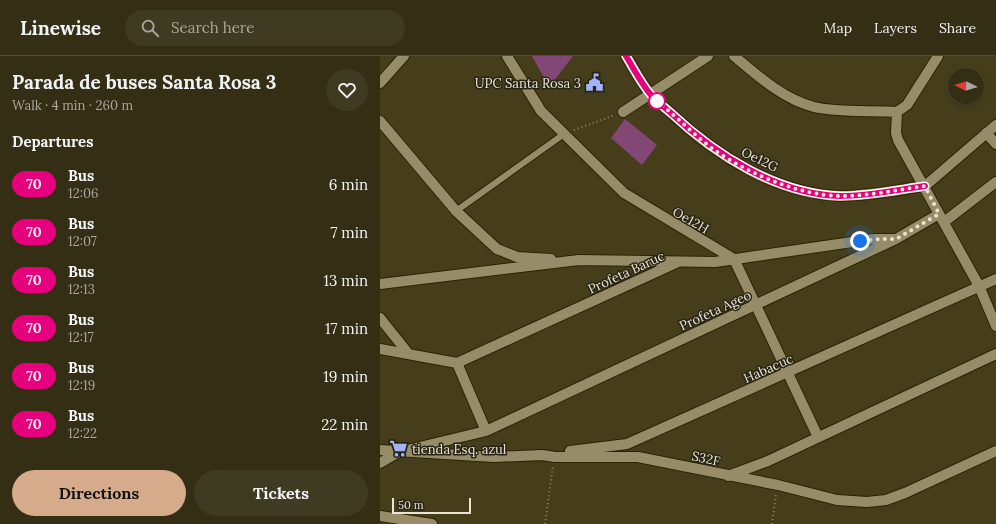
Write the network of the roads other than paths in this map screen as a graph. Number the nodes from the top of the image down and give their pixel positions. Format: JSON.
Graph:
{"nodes":[{"id":1,"x":404,"y":56,"type":"edge"},
{"id":2,"x":508,"y":56,"type":"edge"},
{"id":3,"x":626,"y":56,"type":"edge"},
{"id":4,"x":708,"y":56,"type":"edge"},
{"id":5,"x":734,"y":56,"type":"edge"},
{"id":6,"x":938,"y":56,"type":"edge"},
{"id":7,"x":383,"y":73,"type":"edge"},
{"id":8,"x":380,"y":83,"type":"edge"},
{"id":9,"x":651,"y":95,"type":"junction"},
{"id":10,"x":623,"y":112,"type":"road end"},
{"id":11,"x":897,"y":112,"type":"junction"},
{"id":12,"x":380,"y":121,"type":"edge"},
{"id":13,"x":996,"y":125,"type":"edge"},
{"id":14,"x":986,"y":133,"type":"junction"},
{"id":15,"x":564,"y":134,"type":"junction"},
{"id":16,"x":996,"y":144,"type":"edge"},
{"id":17,"x":996,"y":182,"type":"edge"},
{"id":18,"x":925,"y":186,"type":"junction"},
{"id":19,"x":456,"y":211,"type":"junction"},
{"id":20,"x":942,"y":218,"type":"junction"},
{"id":21,"x":896,"y":239,"type":"junction"},
{"id":22,"x":734,"y":259,"type":"junction"},
{"id":23,"x":579,"y":260,"type":"junction"},
{"id":24,"x":679,"y":262,"type":"junction"},
{"id":25,"x":996,"y":279,"type":"edge"},
{"id":26,"x":380,"y":284,"type":"edge"},
{"id":27,"x":979,"y":286,"type":"junction"},
{"id":28,"x":755,"y":305,"type":"junction"},
{"id":29,"x":380,"y":318,"type":"edge"},
{"id":30,"x":996,"y":326,"type":"edge"},
{"id":31,"x":380,"y":349,"type":"edge"},
{"id":32,"x":408,"y":353,"type":"junction"},
{"id":33,"x":996,"y":354,"type":"edge"},
{"id":34,"x":457,"y":363,"type":"junction"},
{"id":35,"x":788,"y":373,"type":"junction"},
{"id":36,"x":486,"y":431,"type":"junction"},
{"id":37,"x":818,"y":437,"type":"junction"},
{"id":38,"x":380,"y":450,"type":"edge"},
{"id":39,"x":996,"y":451,"type":"edge"},
{"id":40,"x":399,"y":452,"type":"junction"},
{"id":41,"x":542,"y":455,"type":"junction"},
{"id":42,"x":380,"y":462,"type":"edge"},
{"id":43,"x":727,"y":476,"type":"junction"},
{"id":44,"x":380,"y":516,"type":"edge"},
{"id":45,"x":432,"y":524,"type":"edge"}],
"edges":[{"from":1,"to":7,"type":"street"},
{"from":2,"to":15,"type":"street","name":"Oe12H"},
{"from":3,"to":9,"type":"street","name":"Oe12G"},
{"from":4,"to":9,"type":"street"},
{"from":5,"to":11,"type":"street"},
{"from":6,"to":11,"type":"street"},
{"from":7,"to":8,"type":"street"},
{"from":9,"to":10,"type":"street"},
{"from":9,"to":18,"type":"street","name":"Oe12G"},
{"from":11,"to":18,"type":"street"},
{"from":12,"to":19,"type":"street"},
{"from":13,"to":14,"type":"street"},
{"from":14,"to":16,"type":"street"},
{"from":14,"to":18,"type":"street"},
{"from":15,"to":19,"type":"lane"},
{"from":15,"to":22,"type":"street","name":"Oe12H"},
{"from":17,"to":20,"type":"street","name":"Profeta Ageo"},
{"from":18,"to":20,"type":"street"},
{"from":19,"to":23,"type":"street"},
{"from":20,"to":21,"type":"street","name":"Profeta Ageo"},
{"from":20,"to":27,"type":"street"},
{"from":21,"to":22,"type":"street","name":"Profeta Baruc"},
{"from":21,"to":28,"type":"street","name":"Profeta Ageo"},
{"from":22,"to":24,"type":"street","name":"Profeta Baruc"},
{"from":22,"to":28,"type":"street"},
{"from":23,"to":24,"type":"street"},
{"from":23,"to":26,"type":"street"},
{"from":24,"to":34,"type":"street","name":"Profeta Baruc"},
{"from":25,"to":27,"type":"street","name":"Habacuc"},
{"from":27,"to":30,"type":"street"},
{"from":27,"to":35,"type":"street","name":"Habacuc"},
{"from":28,"to":35,"type":"street"},
{"from":28,"to":36,"type":"street","name":"Profeta Ageo"},
{"from":29,"to":32,"type":"street"},
{"from":31,"to":32,"type":"street"},
{"from":32,"to":34,"type":"street"},
{"from":33,"to":37,"type":"street"},
{"from":34,"to":36,"type":"street"},
{"from":35,"to":37,"type":"street"},
{"from":35,"to":41,"type":"street","name":"Habacuc"},
{"from":36,"to":40,"type":"street","name":"Profeta Ageo"},
{"from":37,"to":43,"type":"street"},
{"from":38,"to":40,"type":"street"},
{"from":39,"to":43,"type":"street","name":"S32F"},
{"from":40,"to":41,"type":"street","name":"S32F"},
{"from":40,"to":42,"type":"street","name":"Profeta Ageo"},
{"from":41,"to":43,"type":"street","name":"S32F"},
{"from":44,"to":45,"type":"street"}]}
